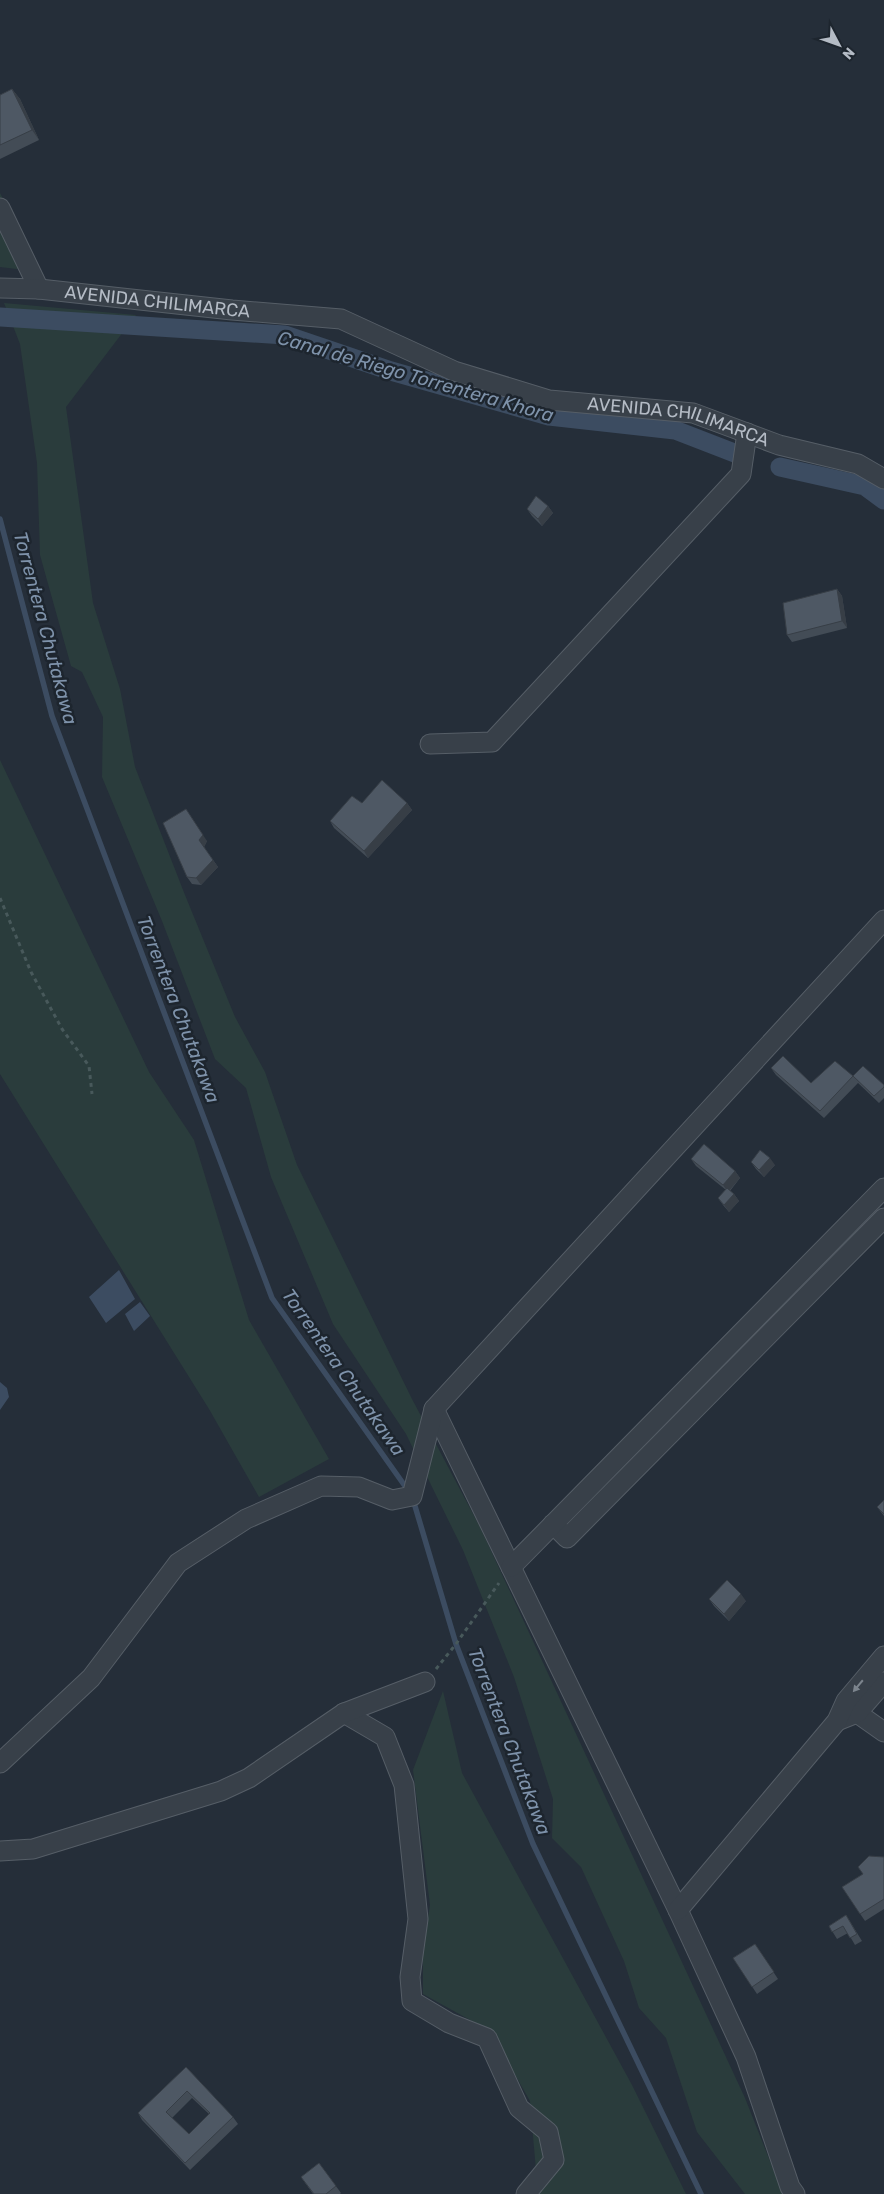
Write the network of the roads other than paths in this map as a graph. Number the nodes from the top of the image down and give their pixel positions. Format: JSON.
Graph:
{"nodes":[{"id":1,"x":0,"y":208,"type":"edge"},
{"id":2,"x":0,"y":288,"type":"edge"},
{"id":3,"x":39,"y":289,"type":"junction"},
{"id":4,"x":747,"y":433,"type":"junction"},
{"id":5,"x":884,"y":479,"type":"edge"},
{"id":6,"x":430,"y":744,"type":"dead end"},
{"id":7,"x":884,"y":920,"type":"edge"},
{"id":8,"x":884,"y":1188,"type":"edge"},
{"id":9,"x":884,"y":1218,"type":"edge"},
{"id":10,"x":434,"y":1409,"type":"junction"},
{"id":11,"x":553,"y":1524,"type":"junction"},
{"id":12,"x":511,"y":1566,"type":"junction"},
{"id":13,"x":884,"y":1656,"type":"edge"},
{"id":14,"x":425,"y":1682,"type":"road end"},
{"id":15,"x":884,"y":1682,"type":"edge"},
{"id":16,"x":857,"y":1713,"type":"junction"},
{"id":17,"x":344,"y":1714,"type":"junction"},
{"id":18,"x":837,"y":1721,"type":"junction"},
{"id":19,"x":884,"y":1732,"type":"edge"},
{"id":20,"x":0,"y":1763,"type":"edge"},
{"id":21,"x":0,"y":1851,"type":"edge"},
{"id":22,"x":678,"y":1910,"type":"junction"},
{"id":23,"x":526,"y":2194,"type":"edge"},
{"id":24,"x":795,"y":2194,"type":"edge"}],
"edges":[{"from":1,"to":3,"type":"street"},
{"from":2,"to":3,"type":"street","name":"AVENIDA CHILIMARCA"},
{"from":3,"to":4,"type":"street","name":"AVENIDA CHILIMARCA"},
{"from":4,"to":5,"type":"street","name":"AVENIDA CHILIMARCA"},
{"from":4,"to":6,"type":"street"},
{"from":7,"to":10,"type":"street"},
{"from":8,"to":11,"type":"street"},
{"from":9,"to":11,"type":"street"},
{"from":10,"to":12,"type":"street"},
{"from":10,"to":20,"type":"street"},
{"from":11,"to":12,"type":"street"},
{"from":12,"to":22,"type":"street"},
{"from":13,"to":18,"type":"street","one_way":true},
{"from":14,"to":17,"type":"street"},
{"from":15,"to":16,"type":"street"},
{"from":16,"to":18,"type":"street"},
{"from":16,"to":19,"type":"street"},
{"from":17,"to":21,"type":"street"},
{"from":17,"to":23,"type":"street"},
{"from":18,"to":22,"type":"street"},
{"from":22,"to":24,"type":"street"}]}
